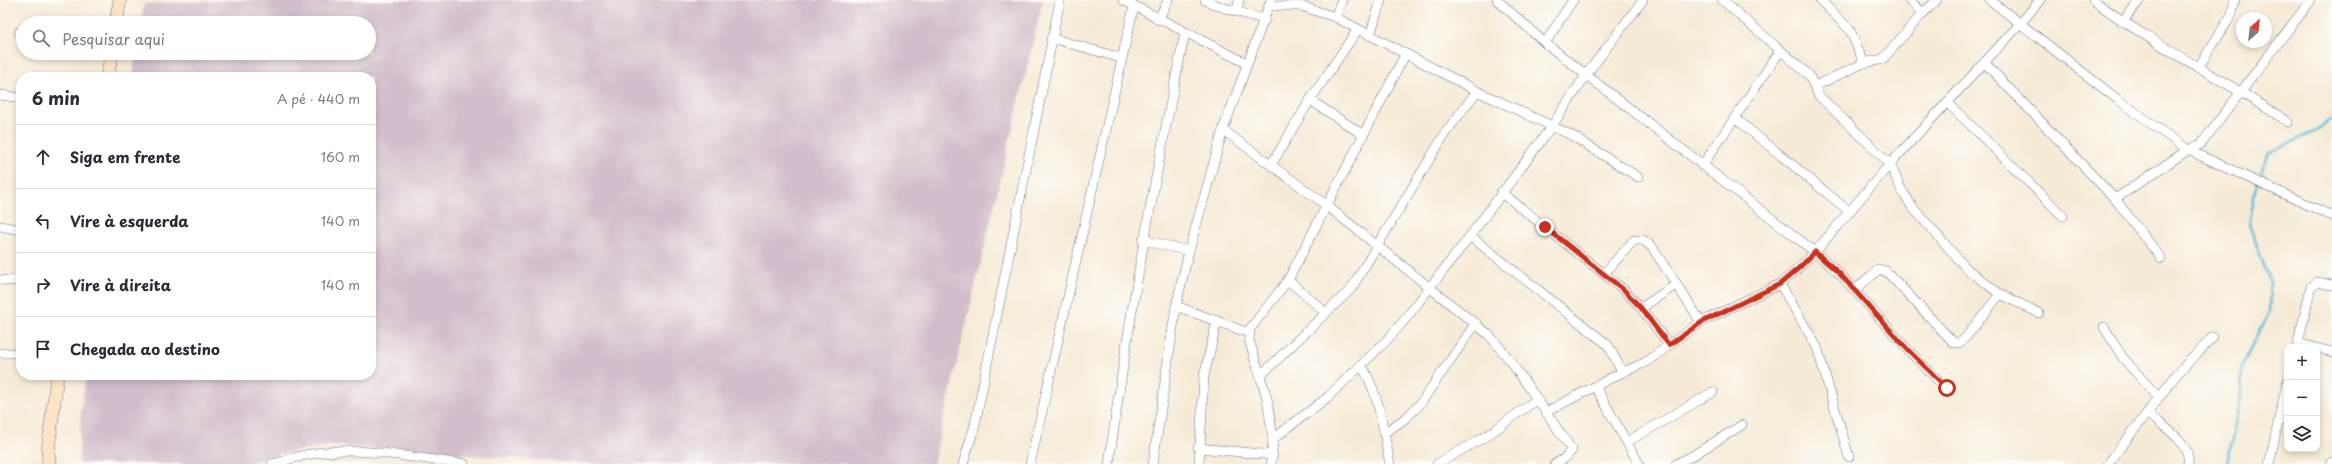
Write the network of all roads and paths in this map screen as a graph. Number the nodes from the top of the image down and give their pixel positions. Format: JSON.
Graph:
{"nodes":[{"id":1,"x":120,"y":0,"type":"edge"},
{"id":2,"x":1060,"y":0,"type":"edge"},
{"id":3,"x":1123,"y":0,"type":"edge"},
{"id":4,"x":1168,"y":0,"type":"edge"},
{"id":5,"x":1205,"y":0,"type":"edge"},
{"id":6,"x":1239,"y":0,"type":"edge"},
{"id":7,"x":1342,"y":0,"type":"edge"},
{"id":8,"x":1381,"y":0,"type":"edge"},
{"id":9,"x":1497,"y":0,"type":"edge"},
{"id":10,"x":1573,"y":0,"type":"edge"},
{"id":11,"x":1643,"y":0,"type":"edge"},
{"id":12,"x":1722,"y":0,"type":"edge"},
{"id":13,"x":1820,"y":0,"type":"edge"},
{"id":14,"x":1909,"y":0,"type":"edge"},
{"id":15,"x":1937,"y":0,"type":"edge"},
{"id":16,"x":1990,"y":0,"type":"edge"},
{"id":17,"x":2040,"y":0,"type":"edge"},
{"id":18,"x":2093,"y":0,"type":"edge"},
{"id":19,"x":2140,"y":0,"type":"edge"},
{"id":20,"x":2235,"y":0,"type":"edge"},
{"id":21,"x":2311,"y":0,"type":"edge"},
{"id":22,"x":1270,"y":3,"type":"edge"},
{"id":23,"x":1134,"y":6,"type":"junction"},
{"id":24,"x":1237,"y":10,"type":"junction"},
{"id":25,"x":1923,"y":13,"type":"junction"},
{"id":26,"x":117,"y":16,"type":"edge"},
{"id":27,"x":1335,"y":17,"type":"junction"},
{"id":28,"x":1158,"y":20,"type":"junction"},
{"id":29,"x":1265,"y":20,"type":"junction"},
{"id":30,"x":2122,"y":22,"type":"junction"},
{"id":31,"x":2021,"y":23,"type":"junction"},
{"id":32,"x":1358,"y":29,"type":"junction"},
{"id":33,"x":1185,"y":33,"type":"junction"},
{"id":34,"x":1370,"y":35,"type":"junction"},
{"id":35,"x":1051,"y":38,"type":"junction"},
{"id":36,"x":1545,"y":43,"type":"junction"},
{"id":37,"x":1780,"y":51,"type":"junction"},
{"id":38,"x":1405,"y":55,"type":"junction"},
{"id":39,"x":1121,"y":58,"type":"junction"},
{"id":40,"x":111,"y":60,"type":"edge"},
{"id":41,"x":1984,"y":62,"type":"junction"},
{"id":42,"x":1246,"y":63,"type":"junction"},
{"id":43,"x":1864,"y":63,"type":"junction"},
{"id":44,"x":2198,"y":68,"type":"junction"},
{"id":45,"x":108,"y":72,"type":"edge"},
{"id":46,"x":1586,"y":75,"type":"junction"},
{"id":47,"x":1814,"y":86,"type":"junction"},
{"id":48,"x":2241,"y":91,"type":"junction"},
{"id":49,"x":1477,"y":92,"type":"junction"},
{"id":50,"x":0,"y":95,"type":"edge"},
{"id":51,"x":16,"y":97,"type":"edge"},
{"id":52,"x":1310,"y":100,"type":"junction"},
{"id":53,"x":1947,"y":102,"type":"junction"},
{"id":54,"x":1735,"y":118,"type":"junction"},
{"id":55,"x":2288,"y":122,"type":"dead end"},
{"id":56,"x":1552,"y":126,"type":"junction"},
{"id":57,"x":1223,"y":130,"type":"junction"},
{"id":58,"x":1362,"y":134,"type":"junction"},
{"id":59,"x":2188,"y":150,"type":"junction"},
{"id":60,"x":1890,"y":164,"type":"junction"},
{"id":61,"x":1272,"y":165,"type":"junction"},
{"id":62,"x":1702,"y":166,"type":"junction"},
{"id":63,"x":1638,"y":177,"type":"dead end"},
{"id":64,"x":1501,"y":192,"type":"junction"},
{"id":65,"x":2115,"y":199,"type":"junction"},
{"id":66,"x":1326,"y":204,"type":"junction"},
{"id":67,"x":1850,"y":212,"type":"junction"},
{"id":68,"x":2063,"y":216,"type":"dead end"},
{"id":69,"x":2332,"y":216,"type":"edge"},
{"id":70,"x":0,"y":226,"type":"edge"},
{"id":71,"x":16,"y":229,"type":"edge"},
{"id":72,"x":1470,"y":236,"type":"junction"},
{"id":73,"x":1143,"y":240,"type":"junction"},
{"id":74,"x":1378,"y":246,"type":"junction"},
{"id":75,"x":1189,"y":251,"type":"junction"},
{"id":76,"x":1815,"y":252,"type":"junction"},
{"id":77,"x":2162,"y":258,"type":"dead end"},
{"id":78,"x":1604,"y":274,"type":"junction"},
{"id":79,"x":0,"y":280,"type":"edge"},
{"id":80,"x":1288,"y":280,"type":"junction"},
{"id":81,"x":16,"y":281,"type":"edge"},
{"id":82,"x":1677,"y":284,"type":"junction"},
{"id":83,"x":1780,"y":284,"type":"junction"},
{"id":84,"x":2332,"y":285,"type":"edge"},
{"id":85,"x":1430,"y":289,"type":"junction"},
{"id":86,"x":1855,"y":290,"type":"junction"},
{"id":87,"x":2000,"y":294,"type":"junction"},
{"id":88,"x":1176,"y":306,"type":"junction"},
{"id":89,"x":1641,"y":308,"type":"junction"},
{"id":90,"x":1326,"y":313,"type":"junction"},
{"id":91,"x":2039,"y":313,"type":"dead end"},
{"id":92,"x":1217,"y":322,"type":"junction"},
{"id":93,"x":1702,"y":322,"type":"junction"},
{"id":94,"x":1476,"y":323,"type":"junction"},
{"id":95,"x":2104,"y":327,"type":"dead end"},
{"id":96,"x":1249,"y":333,"type":"junction"},
{"id":97,"x":2213,"y":337,"type":"dead end"},
{"id":98,"x":2298,"y":344,"type":"edge"},
{"id":99,"x":1669,"y":345,"type":"junction"},
{"id":100,"x":2320,"y":349,"type":"edge"},
{"id":101,"x":2332,"y":352,"type":"edge"},
{"id":102,"x":0,"y":353,"type":"edge"},
{"id":103,"x":16,"y":354,"type":"edge"},
{"id":104,"x":1361,"y":365,"type":"junction"},
{"id":105,"x":1622,"y":372,"type":"junction"},
{"id":106,"x":1260,"y":376,"type":"junction"},
{"id":107,"x":56,"y":380,"type":"edge"},
{"id":108,"x":1595,"y":386,"type":"junction"},
{"id":109,"x":1947,"y":388,"type":"dead end"},
{"id":110,"x":1713,"y":392,"type":"dead end"},
{"id":111,"x":2284,"y":396,"type":"edge"},
{"id":112,"x":2158,"y":397,"type":"junction"},
{"id":113,"x":1536,"y":400,"type":"junction"},
{"id":114,"x":1546,"y":412,"type":"junction"},
{"id":115,"x":2146,"y":413,"type":"junction"},
{"id":116,"x":1742,"y":425,"type":"dead end"},
{"id":117,"x":1384,"y":433,"type":"junction"},
{"id":118,"x":1273,"y":439,"type":"junction"},
{"id":119,"x":1627,"y":442,"type":"junction"},
{"id":120,"x":1198,"y":448,"type":"junction"},
{"id":121,"x":1849,"y":457,"type":"dead end"},
{"id":122,"x":1272,"y":459,"type":"edge"},
{"id":123,"x":49,"y":464,"type":"edge"},
{"id":124,"x":272,"y":464,"type":"edge"},
{"id":125,"x":464,"y":464,"type":"edge"},
{"id":126,"x":963,"y":464,"type":"edge"},
{"id":127,"x":1030,"y":464,"type":"edge"},
{"id":128,"x":1109,"y":464,"type":"edge"},
{"id":129,"x":1154,"y":464,"type":"edge"},
{"id":130,"x":1199,"y":464,"type":"edge"},
{"id":131,"x":1390,"y":464,"type":"edge"},
{"id":132,"x":1437,"y":464,"type":"edge"},
{"id":133,"x":1555,"y":464,"type":"edge"},
{"id":134,"x":1639,"y":464,"type":"edge"},
{"id":135,"x":1676,"y":464,"type":"edge"},
{"id":136,"x":2108,"y":464,"type":"edge"},
{"id":137,"x":2188,"y":464,"type":"edge"},
{"id":138,"x":2268,"y":464,"type":"edge"}],
"edges":[{"from":1,"to":26,"type":"street"},
{"from":2,"to":35,"type":"street"},
{"from":3,"to":23,"type":"street"},
{"from":4,"to":28,"type":"street"},
{"from":5,"to":24,"type":"street"},
{"from":6,"to":24,"type":"street"},
{"from":7,"to":27,"type":"street"},
{"from":8,"to":34,"type":"street"},
{"from":9,"to":36,"type":"street"},
{"from":10,"to":36,"type":"street"},
{"from":11,"to":46,"type":"street"},
{"from":12,"to":37,"type":"street"},
{"from":13,"to":43,"type":"street"},
{"from":14,"to":25,"type":"street"},
{"from":15,"to":25,"type":"street"},
{"from":16,"to":31,"type":"street"},
{"from":17,"to":31,"type":"street"},
{"from":18,"to":30,"type":"street"},
{"from":19,"to":30,"type":"street"},
{"from":20,"to":44,"type":"street"},
{"from":21,"to":48,"type":"street"},
{"from":22,"to":27,"type":"street"},
{"from":22,"to":29,"type":"street"},
{"from":23,"to":28,"type":"street"},
{"from":23,"to":39,"type":"street"},
{"from":24,"to":29,"type":"street"},
{"from":25,"to":43,"type":"street"},
{"from":27,"to":32,"type":"street"},
{"from":28,"to":33,"type":"street"},
{"from":29,"to":42,"type":"street"},
{"from":30,"to":44,"type":"street"},
{"from":31,"to":41,"type":"street"},
{"from":31,"to":59,"type":"street"},
{"from":32,"to":34,"type":"street"},
{"from":32,"to":52,"type":"street"},
{"from":33,"to":42,"type":"street"},
{"from":33,"to":73,"type":"street"},
{"from":34,"to":38,"type":"street"},
{"from":35,"to":39,"type":"street"},
{"from":35,"to":126,"type":"street"},
{"from":36,"to":46,"type":"street"},
{"from":37,"to":47,"type":"street"},
{"from":37,"to":54,"type":"street"},
{"from":38,"to":49,"type":"street"},
{"from":38,"to":58,"type":"street"},
{"from":39,"to":127,"type":"street"},
{"from":40,"to":45,"type":"street"},
{"from":41,"to":53,"type":"street"},
{"from":41,"to":65,"type":"street"},
{"from":42,"to":57,"type":"street"},
{"from":43,"to":47,"type":"street"},
{"from":44,"to":48,"type":"street"},
{"from":46,"to":56,"type":"street"},
{"from":46,"to":62,"type":"street"},
{"from":47,"to":60,"type":"street"},
{"from":48,"to":55,"type":"street"},
{"from":48,"to":59,"type":"street"},
{"from":49,"to":56,"type":"street"},
{"from":49,"to":74,"type":"street"},
{"from":50,"to":51,"type":"street"},
{"from":52,"to":58,"type":"street"},
{"from":52,"to":61,"type":"street"},
{"from":53,"to":60,"type":"street"},
{"from":53,"to":68,"type":"street"},
{"from":54,"to":62,"type":"street"},
{"from":54,"to":67,"type":"street"},
{"from":56,"to":63,"type":"street"},
{"from":56,"to":64,"type":"street"},
{"from":57,"to":61,"type":"street"},
{"from":57,"to":75,"type":"street"},
{"from":58,"to":66,"type":"street"},
{"from":59,"to":65,"type":"street"},
{"from":59,"to":69,"type":"street"},
{"from":60,"to":67,"type":"street"},
{"from":60,"to":87,"type":"street"},
{"from":61,"to":66,"type":"street"},
{"from":62,"to":76,"type":"street"},
{"from":64,"to":72,"type":"street"},
{"from":64,"to":78,"type":"street"},
{"from":65,"to":77,"type":"street"},
{"from":66,"to":74,"type":"street"},
{"from":66,"to":80,"type":"street"},
{"from":67,"to":76,"type":"street"},
{"from":70,"to":71,"type":"street"},
{"from":72,"to":85,"type":"street"},
{"from":72,"to":105,"type":"street"},
{"from":73,"to":75,"type":"street"},
{"from":73,"to":128,"type":"street"},
{"from":74,"to":85,"type":"street"},
{"from":74,"to":90,"type":"street"},
{"from":75,"to":88,"type":"street"},
{"from":76,"to":83,"type":"street"},
{"from":76,"to":86,"type":"street"},
{"from":78,"to":82,"type":"street"},
{"from":78,"to":89,"type":"street"},
{"from":79,"to":81,"type":"street"},
{"from":80,"to":90,"type":"street"},
{"from":80,"to":96,"type":"street"},
{"from":82,"to":89,"type":"street"},
{"from":82,"to":93,"type":"street"},
{"from":83,"to":93,"type":"street"},
{"from":83,"to":121,"type":"street"},
{"from":84,"to":98,"type":"street"},
{"from":85,"to":94,"type":"street"},
{"from":85,"to":104,"type":"street"},
{"from":86,"to":87,"type":"street"},
{"from":86,"to":109,"type":"street"},
{"from":87,"to":91,"type":"street"},
{"from":88,"to":92,"type":"street"},
{"from":88,"to":129,"type":"street"},
{"from":89,"to":99,"type":"street"},
{"from":90,"to":106,"type":"street"},
{"from":92,"to":96,"type":"street"},
{"from":92,"to":120,"type":"street"},
{"from":93,"to":99,"type":"street"},
{"from":94,"to":113,"type":"street"},
{"from":94,"to":117,"type":"street"},
{"from":95,"to":112,"type":"street"},
{"from":96,"to":106,"type":"street"},
{"from":97,"to":112,"type":"street"},
{"from":99,"to":105,"type":"street"},
{"from":100,"to":101,"type":"street"},
{"from":102,"to":103,"type":"street"},
{"from":104,"to":117,"type":"street"},
{"from":104,"to":118,"type":"street"},
{"from":105,"to":108,"type":"street"},
{"from":106,"to":118,"type":"street"},
{"from":107,"to":123,"type":"street"},
{"from":108,"to":114,"type":"street"},
{"from":108,"to":119,"type":"street"},
{"from":110,"to":119,"type":"street"},
{"from":111,"to":138,"type":"street"},
{"from":112,"to":115,"type":"street"},
{"from":113,"to":114,"type":"street"},
{"from":113,"to":132,"type":"street"},
{"from":114,"to":133,"type":"street"},
{"from":115,"to":136,"type":"street"},
{"from":115,"to":137,"type":"street"},
{"from":116,"to":135,"type":"street"},
{"from":117,"to":131,"type":"street"},
{"from":118,"to":122,"type":"street"},
{"from":119,"to":134,"type":"street"},
{"from":120,"to":122,"type":"street"},
{"from":120,"to":130,"type":"street"},
{"from":124,"to":125,"type":"street"}]}
